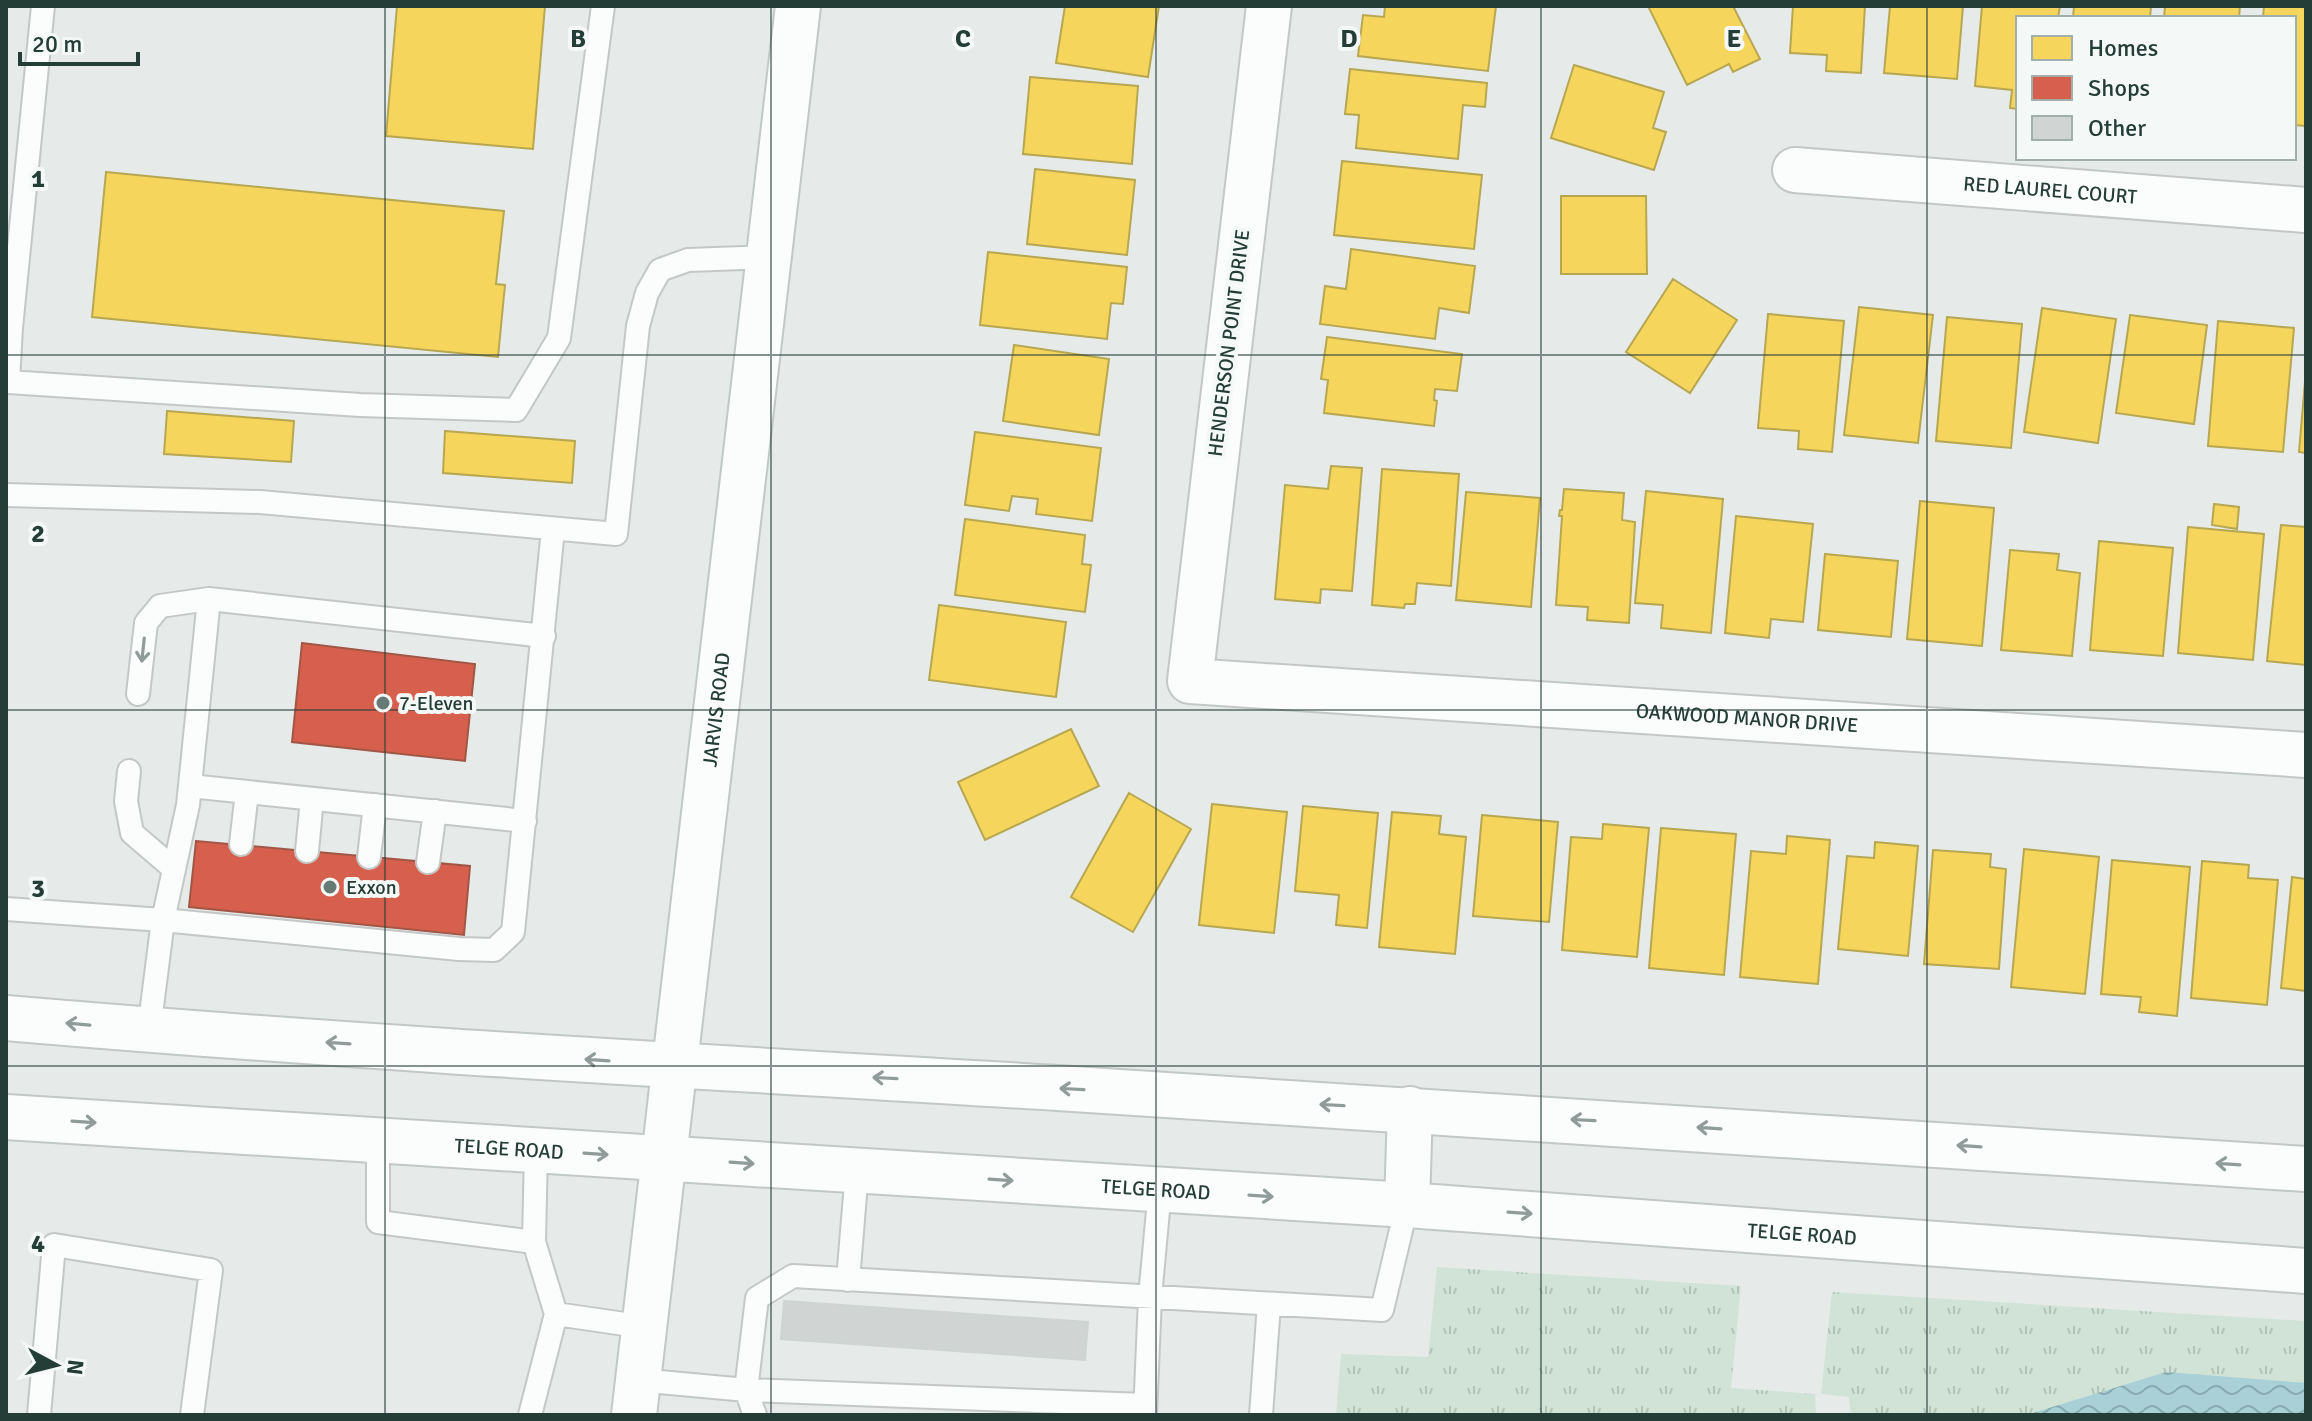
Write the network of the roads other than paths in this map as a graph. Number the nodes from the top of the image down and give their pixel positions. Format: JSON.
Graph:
{"nodes":[{"id":1,"x":43,"y":6,"type":"edge"},
{"id":2,"x":603,"y":6,"type":"edge"},
{"id":3,"x":798,"y":6,"type":"edge"},
{"id":4,"x":1269,"y":6,"type":"edge"},
{"id":5,"x":1795,"y":170,"type":"dead end"},
{"id":6,"x":2306,"y":210,"type":"edge"},
{"id":7,"x":769,"y":257,"type":"junction"},
{"id":8,"x":7,"y":382,"type":"edge"},
{"id":9,"x":6,"y":495,"type":"edge"},
{"id":10,"x":553,"y":529,"type":"junction"},
{"id":11,"x":209,"y":599,"type":"junction"},
{"id":12,"x":544,"y":636,"type":"junction"},
{"id":13,"x":1190,"y":681,"type":"joint"},
{"id":14,"x":138,"y":694,"type":"dead end"},
{"id":15,"x":2306,"y":755,"type":"edge"},
{"id":16,"x":129,"y":771,"type":"dead end"},
{"id":17,"x":190,"y":786,"type":"junction"},
{"id":18,"x":247,"y":792,"type":"junction"},
{"id":19,"x":312,"y":799,"type":"junction"},
{"id":20,"x":375,"y":805,"type":"junction"},
{"id":21,"x":435,"y":811,"type":"junction"},
{"id":22,"x":525,"y":821,"type":"junction"},
{"id":23,"x":241,"y":844,"type":"dead end"},
{"id":24,"x":307,"y":851,"type":"dead end"},
{"id":25,"x":369,"y":857,"type":"dead end"},
{"id":26,"x":428,"y":862,"type":"dead end"},
{"id":27,"x":174,"y":869,"type":"junction"},
{"id":28,"x":6,"y":909,"type":"edge"},
{"id":29,"x":163,"y":920,"type":"junction"},
{"id":30,"x":6,"y":1018,"type":"edge"},
{"id":31,"x":149,"y":1030,"type":"junction"},
{"id":32,"x":675,"y":1065,"type":"junction"},
{"id":33,"x":1410,"y":1109,"type":"junction"},
{"id":34,"x":6,"y":1117,"type":"edge"},
{"id":35,"x":378,"y":1141,"type":"junction"},
{"id":36,"x":536,"y":1150,"type":"junction"},
{"id":37,"x":664,"y":1158,"type":"junction"},
{"id":38,"x":2306,"y":1169,"type":"edge"},
{"id":39,"x":857,"y":1171,"type":"junction"},
{"id":40,"x":1160,"y":1189,"type":"junction"},
{"id":41,"x":1407,"y":1205,"type":"junction"},
{"id":42,"x":534,"y":1242,"type":"junction"},
{"id":43,"x":2306,"y":1271,"type":"edge"},
{"id":44,"x":848,"y":1280,"type":"junction"},
{"id":45,"x":1150,"y":1297,"type":"junction"},
{"id":46,"x":1269,"y":1304,"type":"junction"},
{"id":47,"x":556,"y":1314,"type":"junction"},
{"id":48,"x":645,"y":1327,"type":"junction"},
{"id":49,"x":746,"y":1390,"type":"junction"},
{"id":50,"x":636,"y":1398,"type":"edge"},
{"id":51,"x":1145,"y":1410,"type":"edge"},
{"id":52,"x":39,"y":1415,"type":"edge"},
{"id":53,"x":192,"y":1415,"type":"edge"},
{"id":54,"x":530,"y":1415,"type":"edge"},
{"id":55,"x":755,"y":1415,"type":"edge"},
{"id":56,"x":1261,"y":1415,"type":"edge"}],
"edges":[{"from":1,"to":8,"type":"lane"},
{"from":2,"to":8,"type":"lane"},
{"from":3,"to":7,"type":"main road","name":"JARVIS ROAD"},
{"from":4,"to":13,"type":"main road","name":"HENDERSON POINT DRIVE"},
{"from":5,"to":6,"type":"main road","name":"RED LAUREL COURT"},
{"from":7,"to":10,"type":"lane"},
{"from":7,"to":32,"type":"main road","name":"JARVIS ROAD"},
{"from":9,"to":10,"type":"lane"},
{"from":10,"to":12,"type":"lane"},
{"from":11,"to":12,"type":"lane"},
{"from":11,"to":14,"type":"lane","one_way":true},
{"from":11,"to":17,"type":"lane"},
{"from":12,"to":22,"type":"lane"},
{"from":13,"to":15,"type":"main road","name":"OAKWOOD MANOR DRIVE"},
{"from":16,"to":27,"type":"lane"},
{"from":17,"to":18,"type":"lane"},
{"from":17,"to":27,"type":"lane"},
{"from":18,"to":19,"type":"lane"},
{"from":18,"to":23,"type":"lane"},
{"from":19,"to":20,"type":"lane"},
{"from":19,"to":24,"type":"lane"},
{"from":20,"to":21,"type":"lane"},
{"from":20,"to":25,"type":"lane"},
{"from":21,"to":22,"type":"lane"},
{"from":21,"to":26,"type":"lane"},
{"from":22,"to":29,"type":"lane"},
{"from":27,"to":29,"type":"lane"},
{"from":28,"to":29,"type":"lane"},
{"from":29,"to":31,"type":"lane"},
{"from":31,"to":30,"type":"main road","one_way":true},
{"from":32,"to":31,"type":"main road","one_way":true},
{"from":33,"to":32,"type":"main road","one_way":true},
{"from":32,"to":37,"type":"main road","name":"JARVIS ROAD"},
{"from":38,"to":33,"type":"main road","one_way":true},
{"from":33,"to":41,"type":"main road"},
{"from":34,"to":35,"type":"main road","name":"TELGE ROAD","one_way":true},
{"from":35,"to":36,"type":"main road","name":"TELGE ROAD"},
{"from":35,"to":42,"type":"lane"},
{"from":36,"to":37,"type":"main road","name":"TELGE ROAD","one_way":true},
{"from":36,"to":42,"type":"lane"},
{"from":37,"to":39,"type":"main road","name":"TELGE ROAD","one_way":true},
{"from":37,"to":48,"type":"main road","name":"JARVIS ROAD"},
{"from":39,"to":40,"type":"main road","name":"TELGE ROAD","one_way":true},
{"from":39,"to":44,"type":"lane"},
{"from":40,"to":41,"type":"main road","name":"TELGE ROAD","one_way":true},
{"from":40,"to":45,"type":"lane"},
{"from":41,"to":43,"type":"main road","name":"TELGE ROAD","one_way":true},
{"from":41,"to":46,"type":"lane"},
{"from":42,"to":47,"type":"lane"},
{"from":44,"to":45,"type":"lane"},
{"from":44,"to":49,"type":"lane"},
{"from":45,"to":46,"type":"lane"},
{"from":45,"to":51,"type":"lane"},
{"from":46,"to":56,"type":"lane"},
{"from":47,"to":48,"type":"lane"},
{"from":47,"to":54,"type":"lane"},
{"from":48,"to":50,"type":"main road","name":"JARVIS ROAD"},
{"from":49,"to":50,"type":"lane"},
{"from":49,"to":51,"type":"lane"},
{"from":49,"to":55,"type":"lane"},
{"from":52,"to":53,"type":"lane"}]}
